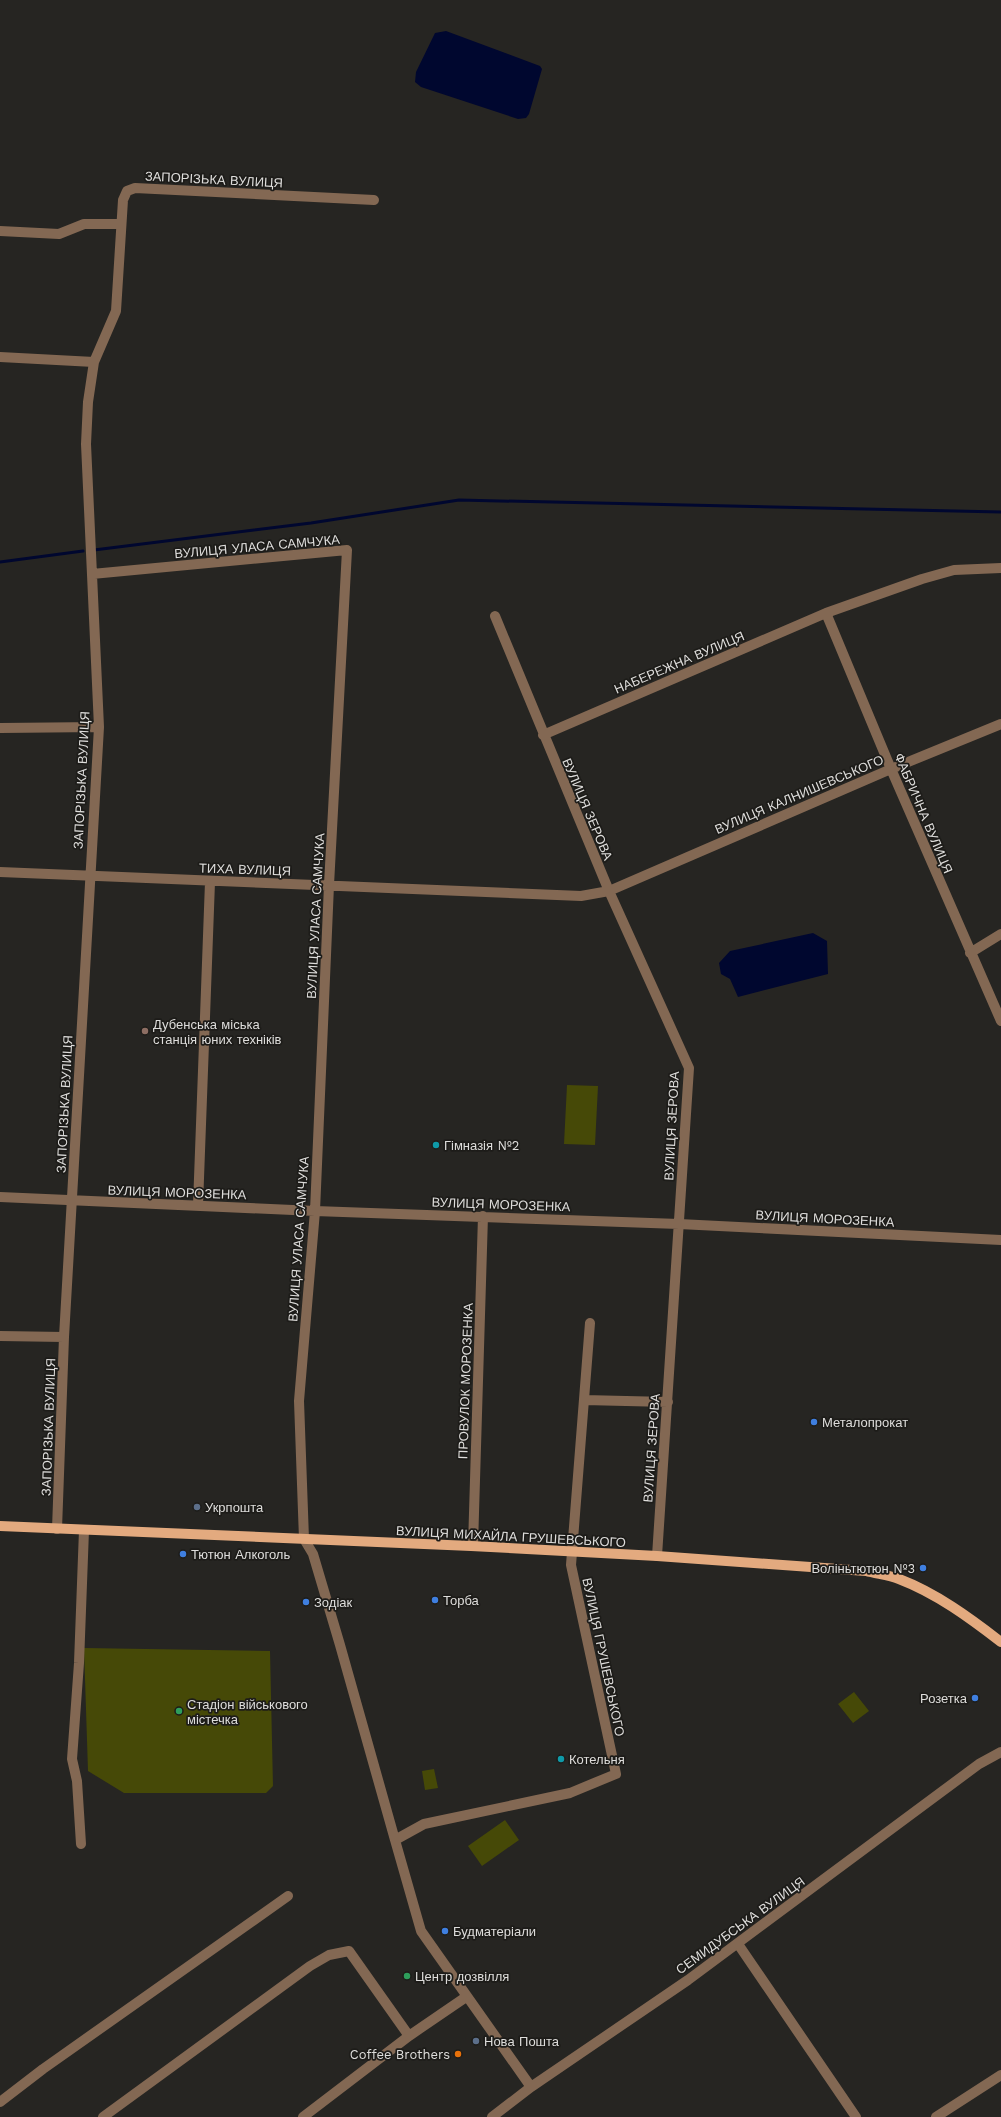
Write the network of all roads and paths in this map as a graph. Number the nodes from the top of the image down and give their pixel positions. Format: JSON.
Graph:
{"nodes":[{"id":1,"x":374,"y":200,"type":"dead end"},
{"id":2,"x":120,"y":224,"type":"junction"},
{"id":3,"x":0,"y":231,"type":"edge"},
{"id":4,"x":0,"y":357,"type":"edge"},
{"id":5,"x":94,"y":362,"type":"junction"},
{"id":6,"x":1001,"y":568,"type":"edge"},
{"id":7,"x":92,"y":574,"type":"junction"},
{"id":8,"x":826,"y":613,"type":"junction"},
{"id":9,"x":495,"y":616,"type":"dead end"},
{"id":10,"x":1001,"y":724,"type":"edge"},
{"id":11,"x":99,"y":727,"type":"junction"},
{"id":12,"x":0,"y":728,"type":"edge"},
{"id":13,"x":543,"y":736,"type":"junction"},
{"id":14,"x":891,"y":769,"type":"junction"},
{"id":15,"x":0,"y":872,"type":"edge"},
{"id":16,"x":90,"y":875,"type":"junction"},
{"id":17,"x":210,"y":882,"type":"junction"},
{"id":18,"x":329,"y":885,"type":"junction"},
{"id":19,"x":609,"y":891,"type":"junction"},
{"id":20,"x":1001,"y":934,"type":"edge"},
{"id":21,"x":970,"y":953,"type":"junction"},
{"id":22,"x":1001,"y":1022,"type":"edge"},
{"id":23,"x":0,"y":1197,"type":"edge"},
{"id":24,"x":72,"y":1201,"type":"junction"},
{"id":25,"x":198,"y":1205,"type":"junction"},
{"id":26,"x":315,"y":1211,"type":"junction"},
{"id":27,"x":483,"y":1216,"type":"junction"},
{"id":28,"x":679,"y":1224,"type":"junction"},
{"id":29,"x":1001,"y":1240,"type":"edge"},
{"id":30,"x":590,"y":1323,"type":"dead end"},
{"id":31,"x":0,"y":1336,"type":"edge"},
{"id":32,"x":64,"y":1337,"type":"junction"},
{"id":33,"x":584,"y":1400,"type":"junction"},
{"id":34,"x":668,"y":1402,"type":"junction"},
{"id":35,"x":0,"y":1526,"type":"edge"},
{"id":36,"x":57,"y":1529,"type":"junction"},
{"id":37,"x":84,"y":1530,"type":"junction"},
{"id":38,"x":304,"y":1539,"type":"junction"},
{"id":39,"x":474,"y":1546,"type":"junction"},
{"id":40,"x":571,"y":1552,"type":"junction"},
{"id":41,"x":657,"y":1556,"type":"junction"},
{"id":42,"x":1001,"y":1642,"type":"edge"},
{"id":43,"x":1001,"y":1752,"type":"edge"},
{"id":44,"x":395,"y":1840,"type":"junction"},
{"id":45,"x":81,"y":1844,"type":"dead end"},
{"id":46,"x":288,"y":1896,"type":"dead end"},
{"id":47,"x":738,"y":1944,"type":"junction"},
{"id":48,"x":466,"y":1997,"type":"junction"},
{"id":49,"x":410,"y":2036,"type":"junction"},
{"id":50,"x":1001,"y":2075,"type":"edge"},
{"id":51,"x":531,"y":2087,"type":"junction"},
{"id":52,"x":0,"y":2102,"type":"edge"},
{"id":53,"x":103,"y":2117,"type":"edge"},
{"id":54,"x":303,"y":2117,"type":"edge"},
{"id":55,"x":492,"y":2117,"type":"edge"},
{"id":56,"x":856,"y":2117,"type":"edge"},
{"id":57,"x":936,"y":2117,"type":"edge"}],
"edges":[{"from":1,"to":2,"type":"street","name":"ЗАПОРІЗЬКА ВУЛИЦЯ"},
{"from":2,"to":3,"type":"street"},
{"from":2,"to":5,"type":"street","name":"ЗАПОРІЗЬКА ВУЛИЦЯ"},
{"from":4,"to":5,"type":"street"},
{"from":5,"to":7,"type":"street","name":"ЗАПОРІЗЬКА ВУЛИЦЯ"},
{"from":6,"to":8,"type":"street","name":"НАБЕРЕЖНА ВУЛИЦЯ"},
{"from":7,"to":11,"type":"street","name":"ЗАПОРІЗЬКА ВУЛИЦЯ"},
{"from":7,"to":18,"type":"street","name":"ВУЛИЦЯ УЛАСА САМЧУКА"},
{"from":8,"to":13,"type":"street","name":"НАБЕРЕЖНА ВУЛИЦЯ"},
{"from":8,"to":14,"type":"street","name":"ФАБРИЧНА ВУЛИЦЯ"},
{"from":9,"to":13,"type":"street","name":"ВУЛИЦЯ ЗЕРОВА"},
{"from":10,"to":14,"type":"street","name":"ВУЛИЦЯ КАЛНИШЕВСЬКОГО"},
{"from":11,"to":12,"type":"street"},
{"from":11,"to":16,"type":"street","name":"ЗАПОРІЗЬКА ВУЛИЦЯ"},
{"from":13,"to":19,"type":"street","name":"ВУЛИЦЯ ЗЕРОВА"},
{"from":14,"to":19,"type":"street","name":"ВУЛИЦЯ КАЛНИШЕВСЬКОГО"},
{"from":14,"to":21,"type":"street","name":"ФАБРИЧНА ВУЛИЦЯ"},
{"from":15,"to":16,"type":"street","name":"ТИХА ВУЛИЦЯ"},
{"from":16,"to":17,"type":"street","name":"ТИХА ВУЛИЦЯ"},
{"from":16,"to":24,"type":"street","name":"ЗАПОРІЗЬКА ВУЛИЦЯ"},
{"from":17,"to":18,"type":"street","name":"ТИХА ВУЛИЦЯ"},
{"from":17,"to":25,"type":"street"},
{"from":18,"to":19,"type":"street","name":"ТИХА ВУЛИЦЯ"},
{"from":18,"to":26,"type":"street","name":"ВУЛИЦЯ УЛАСА САМЧУКА"},
{"from":19,"to":28,"type":"street","name":"ВУЛИЦЯ ЗЕРОВА"},
{"from":20,"to":21,"type":"street"},
{"from":21,"to":22,"type":"street","name":"ФАБРИЧНА ВУЛИЦЯ"},
{"from":23,"to":24,"type":"street","name":"ВУЛИЦЯ МОРОЗЕНКА"},
{"from":24,"to":25,"type":"street","name":"ВУЛИЦЯ МОРОЗЕНКА"},
{"from":24,"to":32,"type":"street","name":"ЗАПОРІЗЬКА ВУЛИЦЯ"},
{"from":25,"to":26,"type":"street","name":"ВУЛИЦЯ МОРОЗЕНКА"},
{"from":26,"to":27,"type":"street","name":"ВУЛИЦЯ МОРОЗЕНКА"},
{"from":26,"to":38,"type":"street","name":"ВУЛИЦЯ УЛАСА САМЧУКА"},
{"from":27,"to":28,"type":"street","name":"ВУЛИЦЯ МОРОЗЕНКА"},
{"from":27,"to":39,"type":"street","name":"ПРОВУЛОК МОРОЗЕНКА"},
{"from":28,"to":29,"type":"street","name":"ВУЛИЦЯ МОРОЗЕНКА"},
{"from":28,"to":34,"type":"street","name":"ВУЛИЦЯ ЗЕРОВА"},
{"from":30,"to":33,"type":"street"},
{"from":31,"to":32,"type":"street"},
{"from":32,"to":36,"type":"street","name":"ЗАПОРІЗЬКА ВУЛИЦЯ"},
{"from":33,"to":34,"type":"street"},
{"from":33,"to":40,"type":"street"},
{"from":34,"to":41,"type":"street","name":"ВУЛИЦЯ ЗЕРОВА"},
{"from":35,"to":36,"type":"main road","name":"ВУЛИЦЯ МИХАЙЛА ГРУШЕВСЬКОГО"},
{"from":36,"to":37,"type":"main road","name":"ВУЛИЦЯ МИХАЙЛА ГРУШЕВСЬКОГО"},
{"from":37,"to":38,"type":"main road","name":"ВУЛИЦЯ МИХАЙЛА ГРУШЕВСЬКОГО"},
{"from":37,"to":45,"type":"street"},
{"from":38,"to":39,"type":"main road","name":"ВУЛИЦЯ МИХАЙЛА ГРУШЕВСЬКОГО"},
{"from":38,"to":44,"type":"street"},
{"from":39,"to":40,"type":"main road","name":"ВУЛИЦЯ МИХАЙЛА ГРУШЕВСЬКОГО"},
{"from":40,"to":41,"type":"main road","name":"ВУЛИЦЯ МИХАЙЛА ГРУШЕВСЬКОГО"},
{"from":40,"to":44,"type":"street","name":"ВУЛИЦЯ ГРУШЕВСЬКОГО"},
{"from":41,"to":42,"type":"main road","name":"ВУЛИЦЯ МИХАЙЛА ГРУШЕВСЬКОГО"},
{"from":43,"to":47,"type":"street","name":"СЕМИДУБСЬКА ВУЛИЦЯ"},
{"from":44,"to":48,"type":"street"},
{"from":46,"to":52,"type":"street"},
{"from":47,"to":51,"type":"street","name":"СЕМИДУБСЬКА ВУЛИЦЯ"},
{"from":47,"to":56,"type":"street"},
{"from":48,"to":49,"type":"street"},
{"from":48,"to":51,"type":"street"},
{"from":49,"to":53,"type":"street"},
{"from":49,"to":54,"type":"street"},
{"from":50,"to":57,"type":"street"},
{"from":51,"to":55,"type":"street","name":"СЕМИДУБСЬКА ВУЛИЦЯ"}]}
